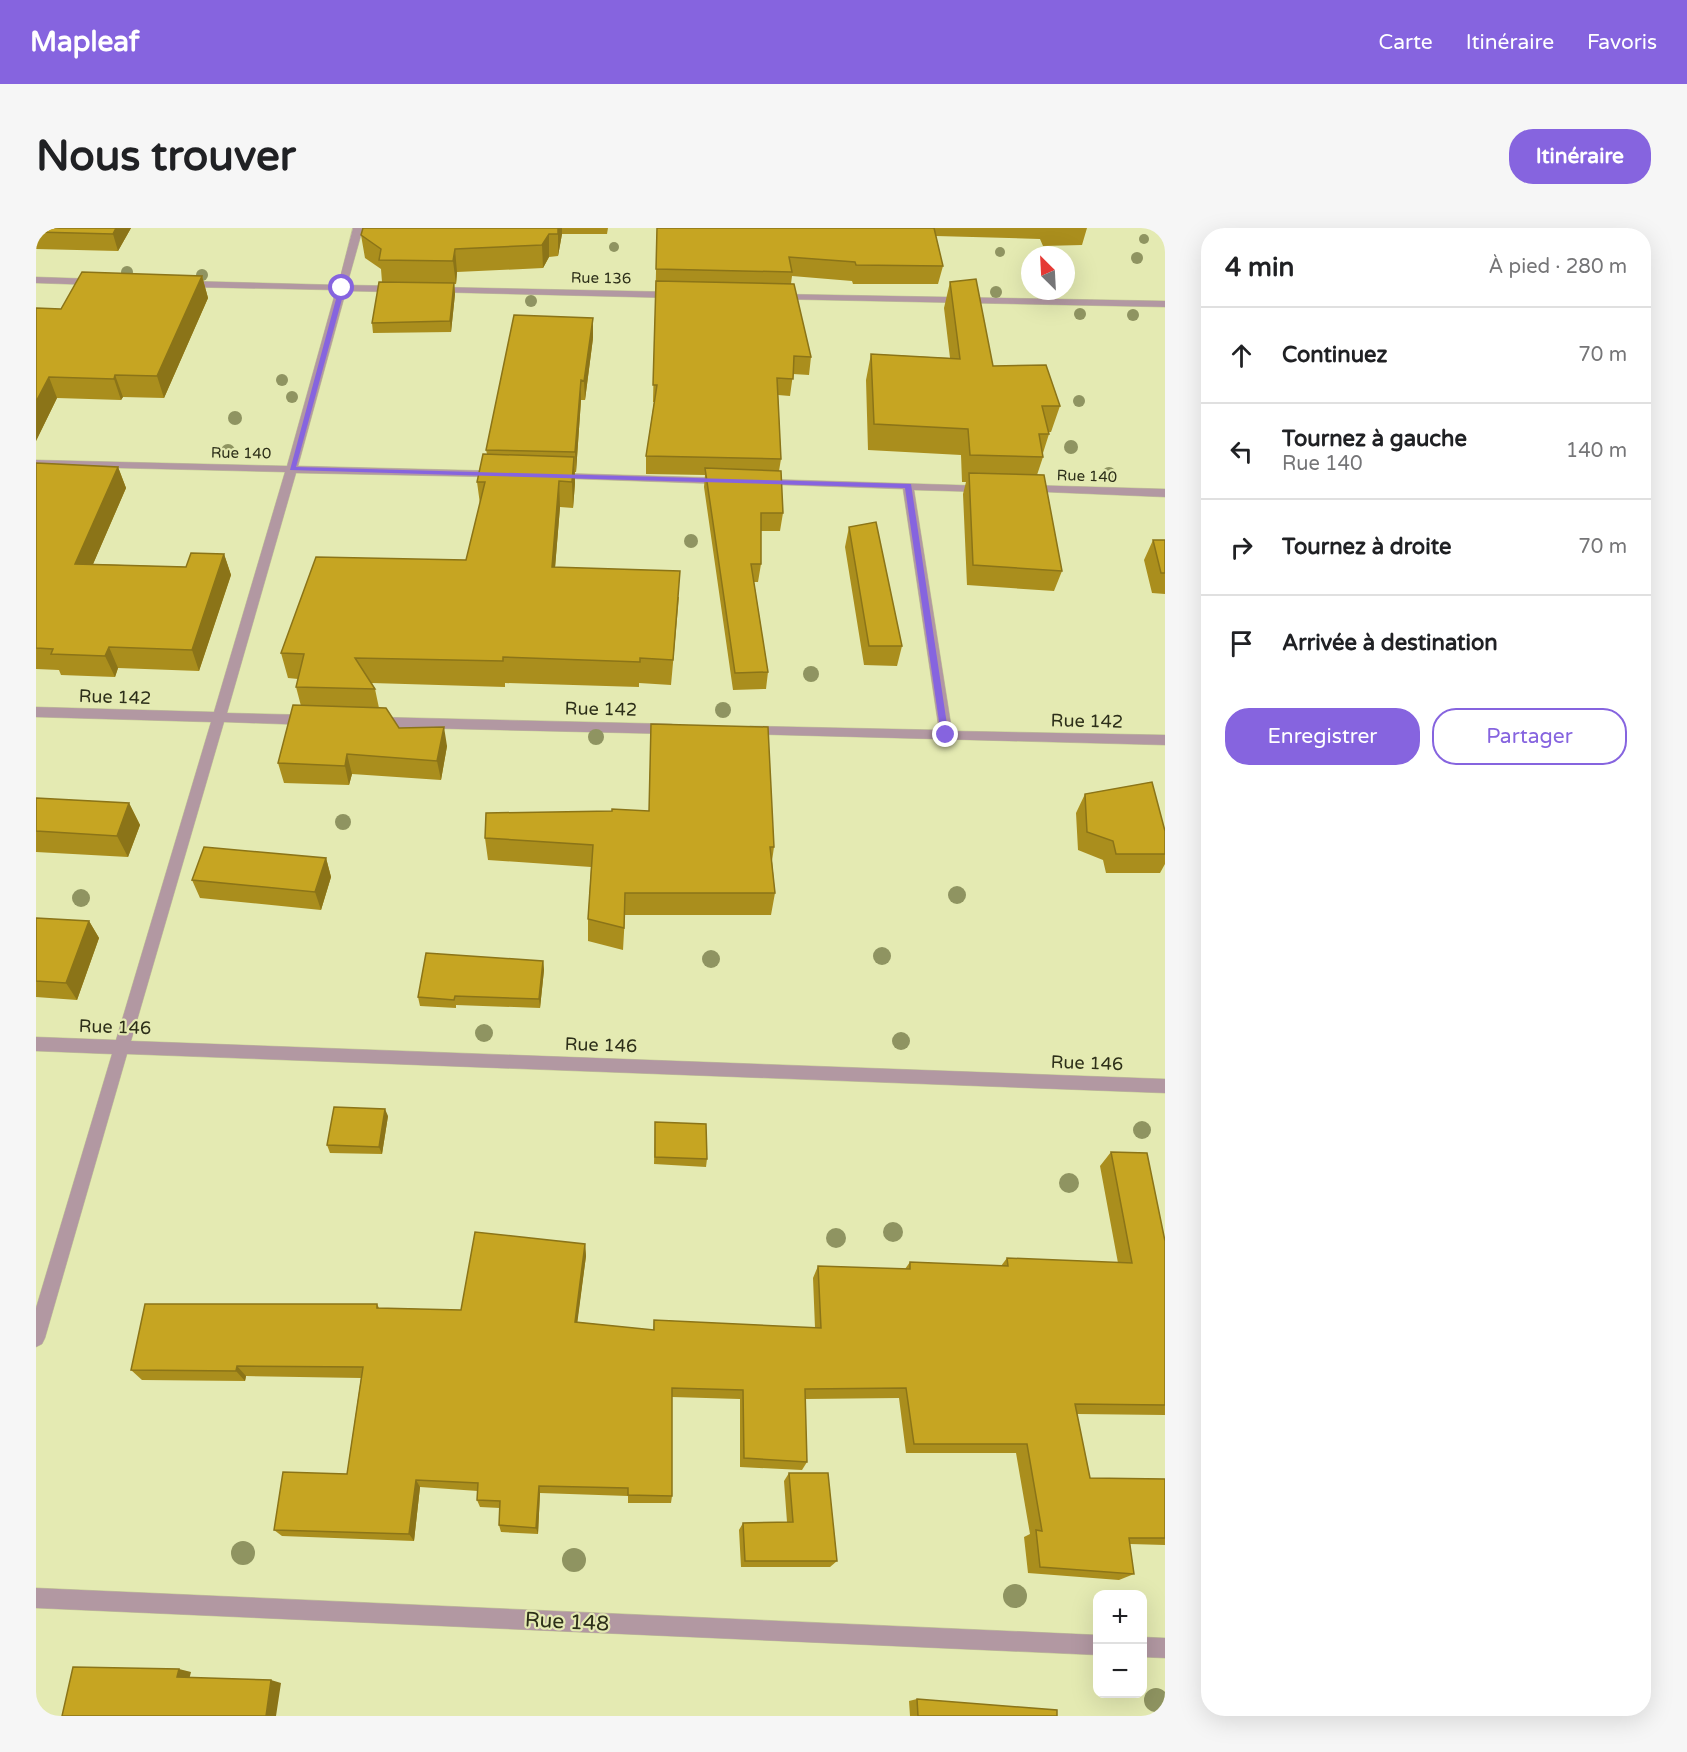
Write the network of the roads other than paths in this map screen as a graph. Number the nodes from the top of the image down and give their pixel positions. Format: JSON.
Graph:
{"nodes":[{"id":1,"x":358,"y":228,"type":"edge"},
{"id":2,"x":36,"y":280,"type":"edge"},
{"id":3,"x":106,"y":282,"type":"edge"},
{"id":4,"x":177,"y":284,"type":"edge"},
{"id":5,"x":342,"y":288,"type":"junction"},
{"id":6,"x":401,"y":289,"type":"edge"},
{"id":7,"x":425,"y":290,"type":"edge"},
{"id":8,"x":688,"y":295,"type":"edge"},
{"id":9,"x":771,"y":296,"type":"edge"},
{"id":10,"x":1165,"y":304,"type":"edge"},
{"id":11,"x":36,"y":463,"type":"edge"},
{"id":12,"x":292,"y":469,"type":"junction"},
{"id":13,"x":506,"y":475,"type":"edge"},
{"id":14,"x":541,"y":476,"type":"edge"},
{"id":15,"x":730,"y":481,"type":"edge"},
{"id":16,"x":754,"y":482,"type":"edge"},
{"id":17,"x":908,"y":486,"type":"junction"},
{"id":18,"x":1165,"y":493,"type":"edge"},
{"id":19,"x":36,"y":712,"type":"edge"},
{"id":20,"x":219,"y":718,"type":"junction"},
{"id":21,"x":326,"y":721,"type":"edge"},
{"id":22,"x":362,"y":722,"type":"edge"},
{"id":23,"x":684,"y":729,"type":"edge"},
{"id":24,"x":731,"y":730,"type":"edge"},
{"id":25,"x":946,"y":735,"type":"junction"},
{"id":26,"x":1165,"y":740,"type":"edge"},
{"id":27,"x":36,"y":1044,"type":"edge"},
{"id":28,"x":122,"y":1046,"type":"junction"},
{"id":29,"x":1165,"y":1086,"type":"edge"},
{"id":30,"x":36,"y":1338,"type":"edge"},
{"id":31,"x":36,"y":1598,"type":"edge"},
{"id":32,"x":1093,"y":1645,"type":"edge"},
{"id":33,"x":1147,"y":1647,"type":"edge"},
{"id":34,"x":1165,"y":1648,"type":"edge"}],
"edges":[{"from":1,"to":5,"type":"street"},
{"from":2,"to":3,"type":"street"},
{"from":4,"to":5,"type":"street"},
{"from":5,"to":6,"type":"street"},
{"from":5,"to":12,"type":"street"},
{"from":7,"to":8,"type":"street","name":"Rue 136"},
{"from":9,"to":10,"type":"street"},
{"from":11,"to":12,"type":"street","name":"Rue 140"},
{"from":12,"to":13,"type":"street","name":"Rue 140"},
{"from":12,"to":20,"type":"street"},
{"from":14,"to":15,"type":"street"},
{"from":16,"to":17,"type":"street","name":"Rue 140"},
{"from":17,"to":18,"type":"street","name":"Rue 140"},
{"from":17,"to":25,"type":"street"},
{"from":19,"to":20,"type":"street","name":"Rue 142"},
{"from":20,"to":21,"type":"street","name":"Rue 142"},
{"from":20,"to":28,"type":"street"},
{"from":22,"to":23,"type":"street","name":"Rue 142"},
{"from":24,"to":25,"type":"street","name":"Rue 142"},
{"from":25,"to":26,"type":"street","name":"Rue 142"},
{"from":27,"to":28,"type":"street","name":"Rue 146"},
{"from":28,"to":29,"type":"street","name":"Rue 146"},
{"from":28,"to":30,"type":"street"},
{"from":31,"to":32,"type":"street","name":"Rue 148"},
{"from":33,"to":34,"type":"street"}]}
